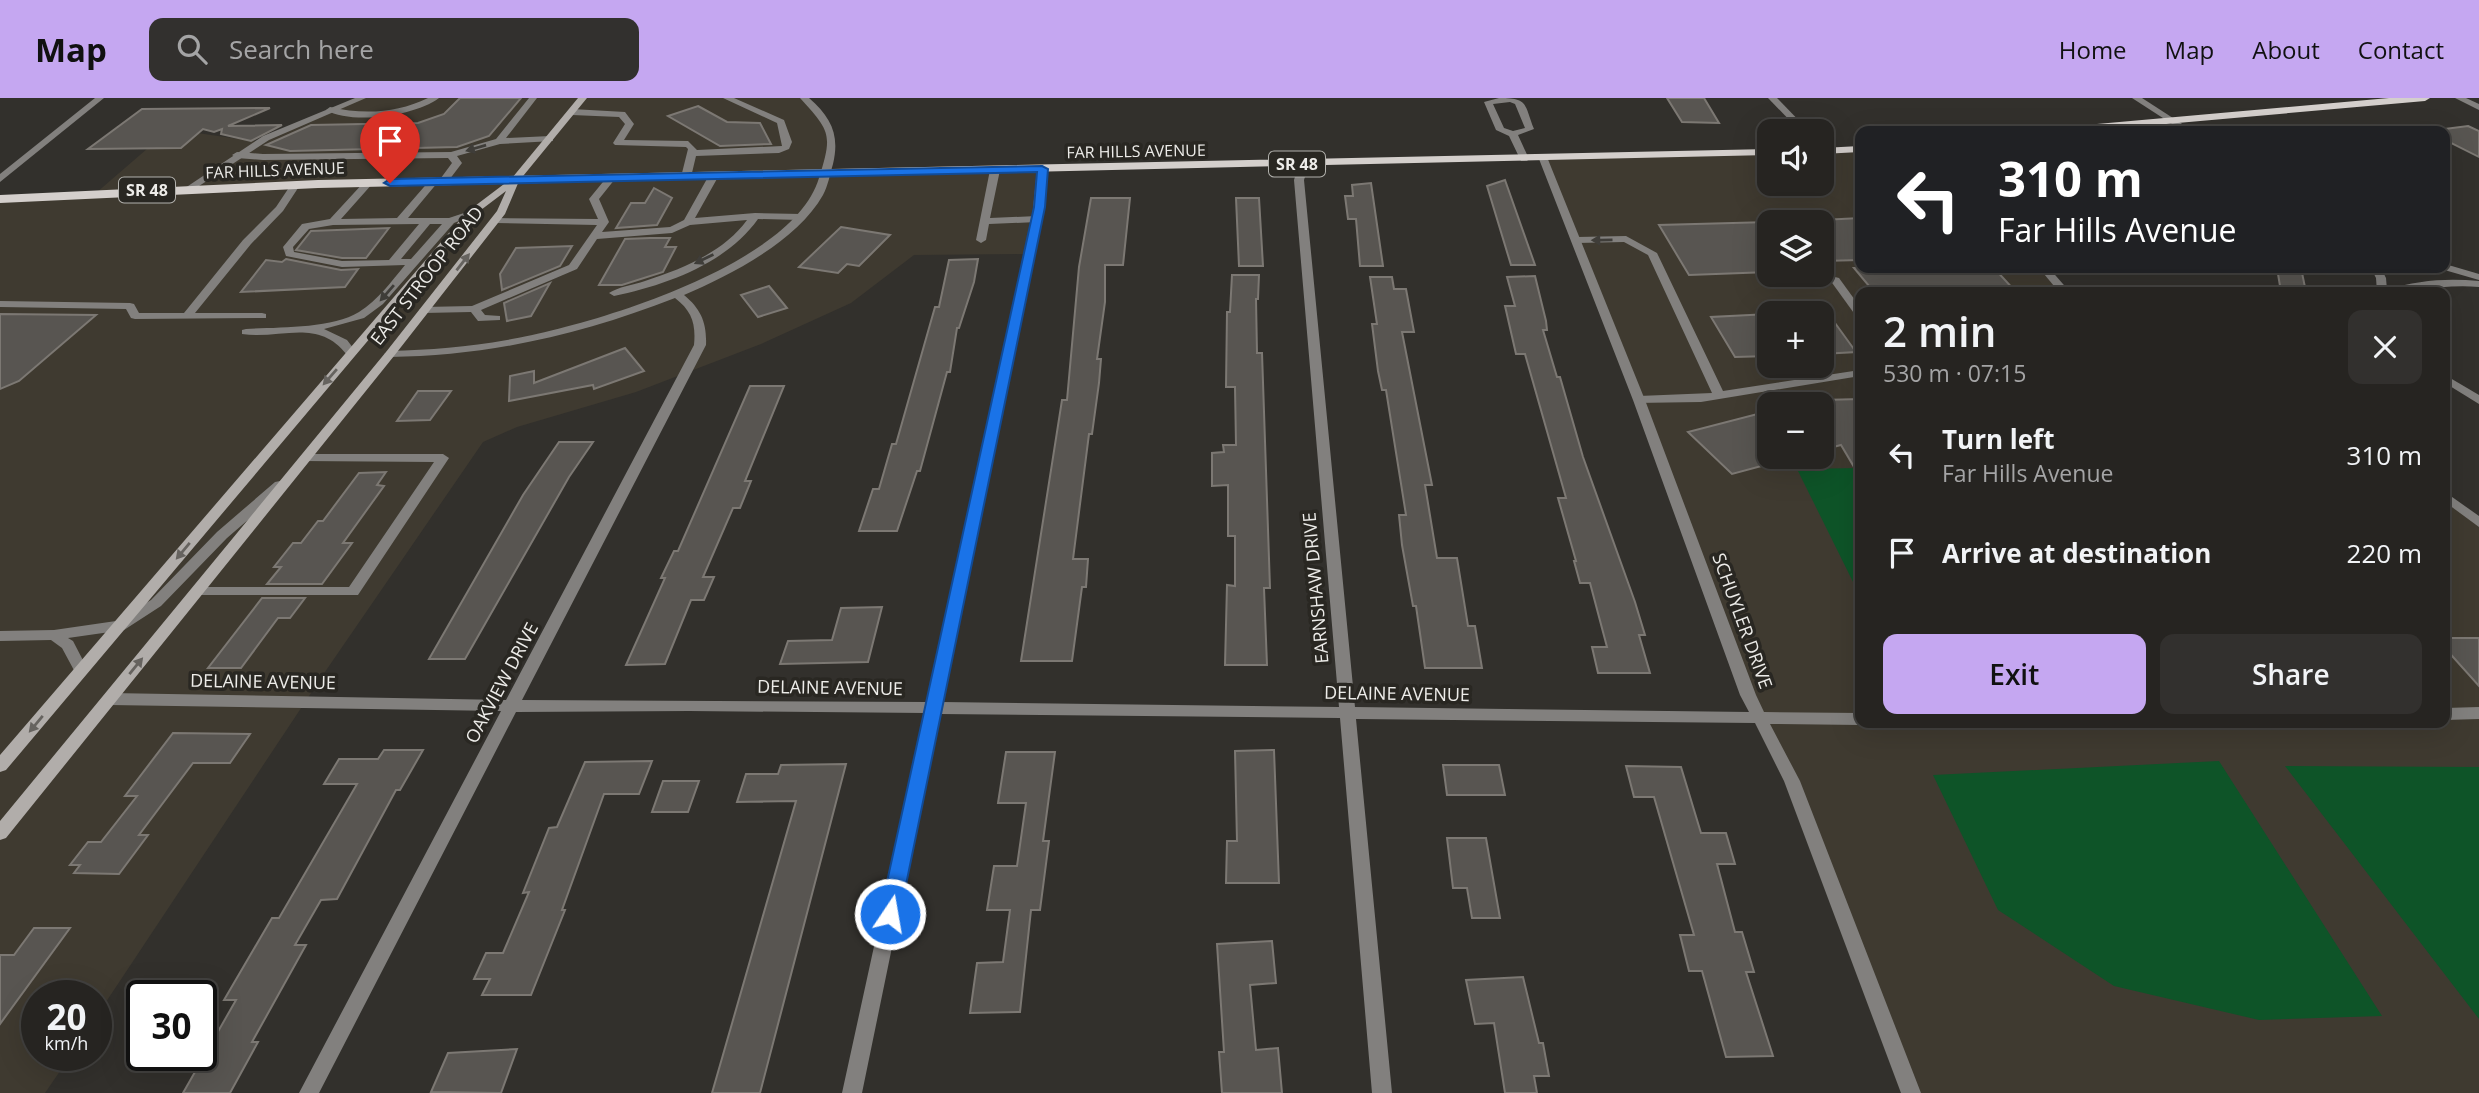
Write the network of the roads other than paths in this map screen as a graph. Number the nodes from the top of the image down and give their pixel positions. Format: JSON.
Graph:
{"nodes":[{"id":1,"x":100,"y":98,"type":"edge"},
{"id":2,"x":362,"y":98,"type":"edge"},
{"id":3,"x":435,"y":98,"type":"edge"},
{"id":4,"x":533,"y":98,"type":"edge"},
{"id":5,"x":583,"y":98,"type":"edge"},
{"id":6,"x":726,"y":98,"type":"edge"},
{"id":7,"x":804,"y":98,"type":"edge"},
{"id":8,"x":1772,"y":98,"type":"edge"},
{"id":9,"x":2136,"y":98,"type":"edge"},
{"id":10,"x":2425,"y":98,"type":"edge"},
{"id":11,"x":2459,"y":98,"type":"edge"},
{"id":12,"x":2479,"y":107,"type":"edge"},
{"id":13,"x":330,"y":110,"type":"junction"},
{"id":14,"x":572,"y":112,"type":"junction"},
{"id":15,"x":1793,"y":119,"type":"edge"},
{"id":16,"x":2172,"y":120,"type":"junction"},
{"id":17,"x":2107,"y":126,"type":"edge"},
{"id":18,"x":2181,"y":126,"type":"edge"},
{"id":19,"x":1513,"y":134,"type":"junction"},
{"id":20,"x":550,"y":139,"type":"junction"},
{"id":21,"x":499,"y":141,"type":"junction"},
{"id":22,"x":1855,"y":149,"type":"edge"},
{"id":23,"x":1834,"y":150,"type":"edge"},
{"id":24,"x":1757,"y":152,"type":"edge"},
{"id":25,"x":692,"y":153,"type":"junction"},
{"id":26,"x":237,"y":155,"type":"junction"},
{"id":27,"x":452,"y":155,"type":"junction"},
{"id":28,"x":1524,"y":159,"type":"junction"},
{"id":29,"x":1544,"y":159,"type":"junction"},
{"id":30,"x":1304,"y":164,"type":"junction"},
{"id":31,"x":1042,"y":169,"type":"junction"},
{"id":32,"x":995,"y":170,"type":"junction"},
{"id":33,"x":825,"y":174,"type":"junction"},
{"id":34,"x":686,"y":177,"type":"junction"},
{"id":35,"x":713,"y":177,"type":"junction"},
{"id":36,"x":0,"y":179,"type":"edge"},
{"id":37,"x":610,"y":179,"type":"junction"},
{"id":38,"x":515,"y":180,"type":"junction"},
{"id":39,"x":438,"y":182,"type":"junction"},
{"id":40,"x":368,"y":183,"type":"junction"},
{"id":41,"x":295,"y":185,"type":"junction"},
{"id":42,"x":190,"y":188,"type":"junction"},
{"id":43,"x":0,"y":199,"type":"edge"},
{"id":44,"x":470,"y":214,"type":"junction"},
{"id":45,"x":755,"y":216,"type":"junction"},
{"id":46,"x":801,"y":217,"type":"junction"},
{"id":47,"x":1037,"y":219,"type":"junction"},
{"id":48,"x":496,"y":220,"type":"junction"},
{"id":49,"x":427,"y":221,"type":"junction"},
{"id":50,"x":450,"y":221,"type":"junction"},
{"id":51,"x":984,"y":221,"type":"junction"},
{"id":52,"x":333,"y":222,"type":"junction"},
{"id":53,"x":400,"y":222,"type":"junction"},
{"id":54,"x":604,"y":222,"type":"junction"},
{"id":55,"x":688,"y":222,"type":"junction"},
{"id":56,"x":595,"y":236,"type":"junction"},
{"id":57,"x":981,"y":240,"type":"dead end"},
{"id":58,"x":1577,"y":240,"type":"junction"},
{"id":59,"x":415,"y":262,"type":"junction"},
{"id":60,"x":392,"y":263,"type":"junction"},
{"id":61,"x":2450,"y":268,"type":"edge"},
{"id":62,"x":2049,"y":273,"type":"edge"},
{"id":63,"x":2479,"y":277,"type":"edge"},
{"id":64,"x":1835,"y":280,"type":"dead end"},
{"id":65,"x":2479,"y":284,"type":"edge"},
{"id":66,"x":2061,"y":287,"type":"edge"},
{"id":67,"x":2405,"y":287,"type":"edge"},
{"id":68,"x":614,"y":293,"type":"dead end"},
{"id":69,"x":676,"y":294,"type":"junction"},
{"id":70,"x":0,"y":304,"type":"edge"},
{"id":71,"x":1855,"y":307,"type":"edge"},
{"id":72,"x":474,"y":309,"type":"junction"},
{"id":73,"x":425,"y":310,"type":"junction"},
{"id":74,"x":187,"y":316,"type":"junction"},
{"id":75,"x":262,"y":316,"type":"dead end"},
{"id":76,"x":496,"y":318,"type":"dead end"},
{"id":77,"x":310,"y":330,"type":"junction"},
{"id":78,"x":246,"y":332,"type":"dead end"},
{"id":79,"x":351,"y":353,"type":"junction"},
{"id":80,"x":390,"y":354,"type":"junction"},
{"id":81,"x":1855,"y":374,"type":"edge"},
{"id":82,"x":2450,"y":381,"type":"edge"},
{"id":83,"x":1719,"y":395,"type":"junction"},
{"id":84,"x":1639,"y":400,"type":"junction"},
{"id":85,"x":2479,"y":400,"type":"edge"},
{"id":86,"x":306,"y":458,"type":"junction"},
{"id":87,"x":290,"y":477,"type":"junction"},
{"id":88,"x":2450,"y":500,"type":"edge"},
{"id":89,"x":2479,"y":523,"type":"edge"},
{"id":90,"x":197,"y":592,"type":"junction"},
{"id":91,"x":119,"y":626,"type":"junction"},
{"id":92,"x":54,"y":635,"type":"junction"},
{"id":93,"x":0,"y":636,"type":"edge"},
{"id":94,"x":82,"y":670,"type":"junction"},
{"id":95,"x":110,"y":699,"type":"junction"},
{"id":96,"x":511,"y":706,"type":"junction"},
{"id":97,"x":932,"y":708,"type":"junction"},
{"id":98,"x":1346,"y":713,"type":"junction"},
{"id":99,"x":2479,"y":713,"type":"edge"},
{"id":100,"x":2450,"y":714,"type":"edge"},
{"id":101,"x":1759,"y":717,"type":"junction"},
{"id":102,"x":1855,"y":719,"type":"edge"},
{"id":103,"x":1,"y":763,"type":"edge"},
{"id":104,"x":0,"y":833,"type":"edge"},
{"id":105,"x":309,"y":1093,"type":"edge"},
{"id":106,"x":852,"y":1093,"type":"edge"},
{"id":107,"x":1382,"y":1093,"type":"edge"},
{"id":108,"x":1911,"y":1093,"type":"edge"}],
"edges":[{"from":1,"to":36,"type":"street"},
{"from":2,"to":13,"type":"street"},
{"from":3,"to":13,"type":"street"},
{"from":4,"to":21,"type":"street"},
{"from":5,"to":14,"type":"main road"},
{"from":6,"to":25,"type":"street"},
{"from":7,"to":33,"type":"street"},
{"from":8,"to":15,"type":"street"},
{"from":9,"to":16,"type":"street"},
{"from":10,"to":16,"type":"main road"},
{"from":11,"to":12,"type":"street"},
{"from":13,"to":26,"type":"street"},
{"from":14,"to":20,"type":"main road"},
{"from":14,"to":25,"type":"street"},
{"from":16,"to":17,"type":"main road"},
{"from":16,"to":18,"type":"street"},
{"from":19,"to":19,"type":"street"},
{"from":19,"to":28,"type":"street"},
{"from":20,"to":21,"type":"street"},
{"from":20,"to":38,"type":"main road"},
{"from":21,"to":27,"type":"street","one_way":true},
{"from":22,"to":23,"type":"main road"},
{"from":24,"to":29,"type":"main road","name":"FAR HILLS AVENUE","number":"SR 48"},
{"from":25,"to":34,"type":"street"},
{"from":26,"to":27,"type":"street"},
{"from":26,"to":42,"type":"street"},
{"from":27,"to":39,"type":"street"},
{"from":28,"to":29,"type":"main road","name":"FAR HILLS AVENUE","number":"SR 48"},
{"from":28,"to":30,"type":"main road","name":"FAR HILLS AVENUE","number":"SR 48"},
{"from":29,"to":58,"type":"street","name":"SCHUYLER DRIVE"},
{"from":30,"to":31,"type":"main road","name":"FAR HILLS AVENUE","number":"SR 48"},
{"from":30,"to":98,"type":"street","name":"EARNSHAW DRIVE"},
{"from":31,"to":32,"type":"main road","name":"FAR HILLS AVENUE","number":"SR 48"},
{"from":31,"to":47,"type":"street"},
{"from":32,"to":33,"type":"main road","name":"FAR HILLS AVENUE","number":"SR 48"},
{"from":32,"to":51,"type":"street"},
{"from":33,"to":35,"type":"main road","name":"FAR HILLS AVENUE","number":"SR 48"},
{"from":33,"to":46,"type":"street"},
{"from":34,"to":35,"type":"main road","name":"FAR HILLS AVENUE","number":"SR 48"},
{"from":34,"to":37,"type":"main road","name":"FAR HILLS AVENUE","number":"SR 48"},
{"from":35,"to":55,"type":"street"},
{"from":37,"to":38,"type":"main road","name":"FAR HILLS AVENUE","number":"SR 48"},
{"from":37,"to":54,"type":"street"},
{"from":38,"to":39,"type":"main road","name":"FAR HILLS AVENUE","number":"SR 48"},
{"from":38,"to":44,"type":"main road","name":"EAST STROOP ROAD"},
{"from":38,"to":48,"type":"main road","name":"EAST STROOP ROAD"},
{"from":39,"to":40,"type":"main road","name":"FAR HILLS AVENUE","number":"SR 48"},
{"from":39,"to":53,"type":"street"},
{"from":40,"to":41,"type":"main road","name":"FAR HILLS AVENUE","number":"SR 48"},
{"from":40,"to":52,"type":"street"},
{"from":41,"to":42,"type":"main road","name":"FAR HILLS AVENUE","number":"SR 48"},
{"from":41,"to":74,"type":"street"},
{"from":42,"to":43,"type":"main road","name":"FAR HILLS AVENUE","number":"SR 48"},
{"from":44,"to":50,"type":"street"},
{"from":44,"to":79,"type":"main road","name":"EAST STROOP ROAD"},
{"from":45,"to":46,"type":"street"},
{"from":45,"to":55,"type":"street"},
{"from":45,"to":68,"type":"street","one_way":true},
{"from":46,"to":69,"type":"street"},
{"from":47,"to":51,"type":"street"},
{"from":47,"to":97,"type":"street"},
{"from":48,"to":54,"type":"street"},
{"from":73,"to":48,"type":"main road","name":"EAST STROOP ROAD","one_way":true},
{"from":49,"to":50,"type":"street"},
{"from":49,"to":53,"type":"street"},
{"from":49,"to":60,"type":"street"},
{"from":50,"to":59,"type":"street"},
{"from":51,"to":57,"type":"street"},
{"from":52,"to":53,"type":"street"},
{"from":52,"to":60,"type":"street"},
{"from":54,"to":56,"type":"street"},
{"from":55,"to":56,"type":"street"},
{"from":56,"to":72,"type":"street"},
{"from":83,"to":58,"type":"street","one_way":true},
{"from":58,"to":84,"type":"street","name":"SCHUYLER DRIVE"},
{"from":59,"to":60,"type":"street"},
{"from":59,"to":77,"type":"street","one_way":true},
{"from":61,"to":63,"type":"street"},
{"from":62,"to":66,"type":"street"},
{"from":64,"to":71,"type":"street"},
{"from":65,"to":67,"type":"street"},
{"from":69,"to":80,"type":"street"},
{"from":69,"to":96,"type":"street","name":"OAKVIEW DRIVE"},
{"from":70,"to":74,"type":"street"},
{"from":72,"to":73,"type":"street"},
{"from":72,"to":76,"type":"street"},
{"from":73,"to":80,"type":"main road","name":"EAST STROOP ROAD"},
{"from":74,"to":75,"type":"street"},
{"from":77,"to":78,"type":"street"},
{"from":77,"to":79,"type":"street"},
{"from":79,"to":91,"type":"main road","name":"EAST STROOP ROAD","one_way":true},
{"from":80,"to":86,"type":"main road","name":"EAST STROOP ROAD"},
{"from":81,"to":83,"type":"street"},
{"from":82,"to":85,"type":"street"},
{"from":83,"to":84,"type":"street"},
{"from":84,"to":101,"type":"street","name":"SCHUYLER DRIVE"},
{"from":86,"to":87,"type":"main road","name":"EAST STROOP ROAD"},
{"from":86,"to":90,"type":"street"},
{"from":87,"to":90,"type":"main road","name":"EAST STROOP ROAD"},
{"from":87,"to":91,"type":"street"},
{"from":88,"to":89,"type":"street"},
{"from":95,"to":90,"type":"main road","name":"EAST STROOP ROAD","one_way":true},
{"from":91,"to":92,"type":"street"},
{"from":91,"to":94,"type":"main road","name":"EAST STROOP ROAD"},
{"from":92,"to":93,"type":"street"},
{"from":92,"to":94,"type":"street"},
{"from":94,"to":103,"type":"main road","name":"EAST STROOP ROAD","one_way":true},
{"from":95,"to":96,"type":"street","name":"DELAINE AVENUE"},
{"from":95,"to":104,"type":"main road","name":"EAST STROOP ROAD"},
{"from":96,"to":97,"type":"street","name":"DELAINE AVENUE"},
{"from":96,"to":105,"type":"street","name":"OAKVIEW DRIVE"},
{"from":97,"to":98,"type":"street","name":"DELAINE AVENUE"},
{"from":97,"to":106,"type":"street"},
{"from":98,"to":101,"type":"street","name":"DELAINE AVENUE"},
{"from":98,"to":107,"type":"street","name":"EARNSHAW DRIVE"},
{"from":99,"to":100,"type":"street"},
{"from":101,"to":102,"type":"street","name":"DELAINE AVENUE"},
{"from":101,"to":108,"type":"street","name":"SCHUYLER DRIVE"}]}
